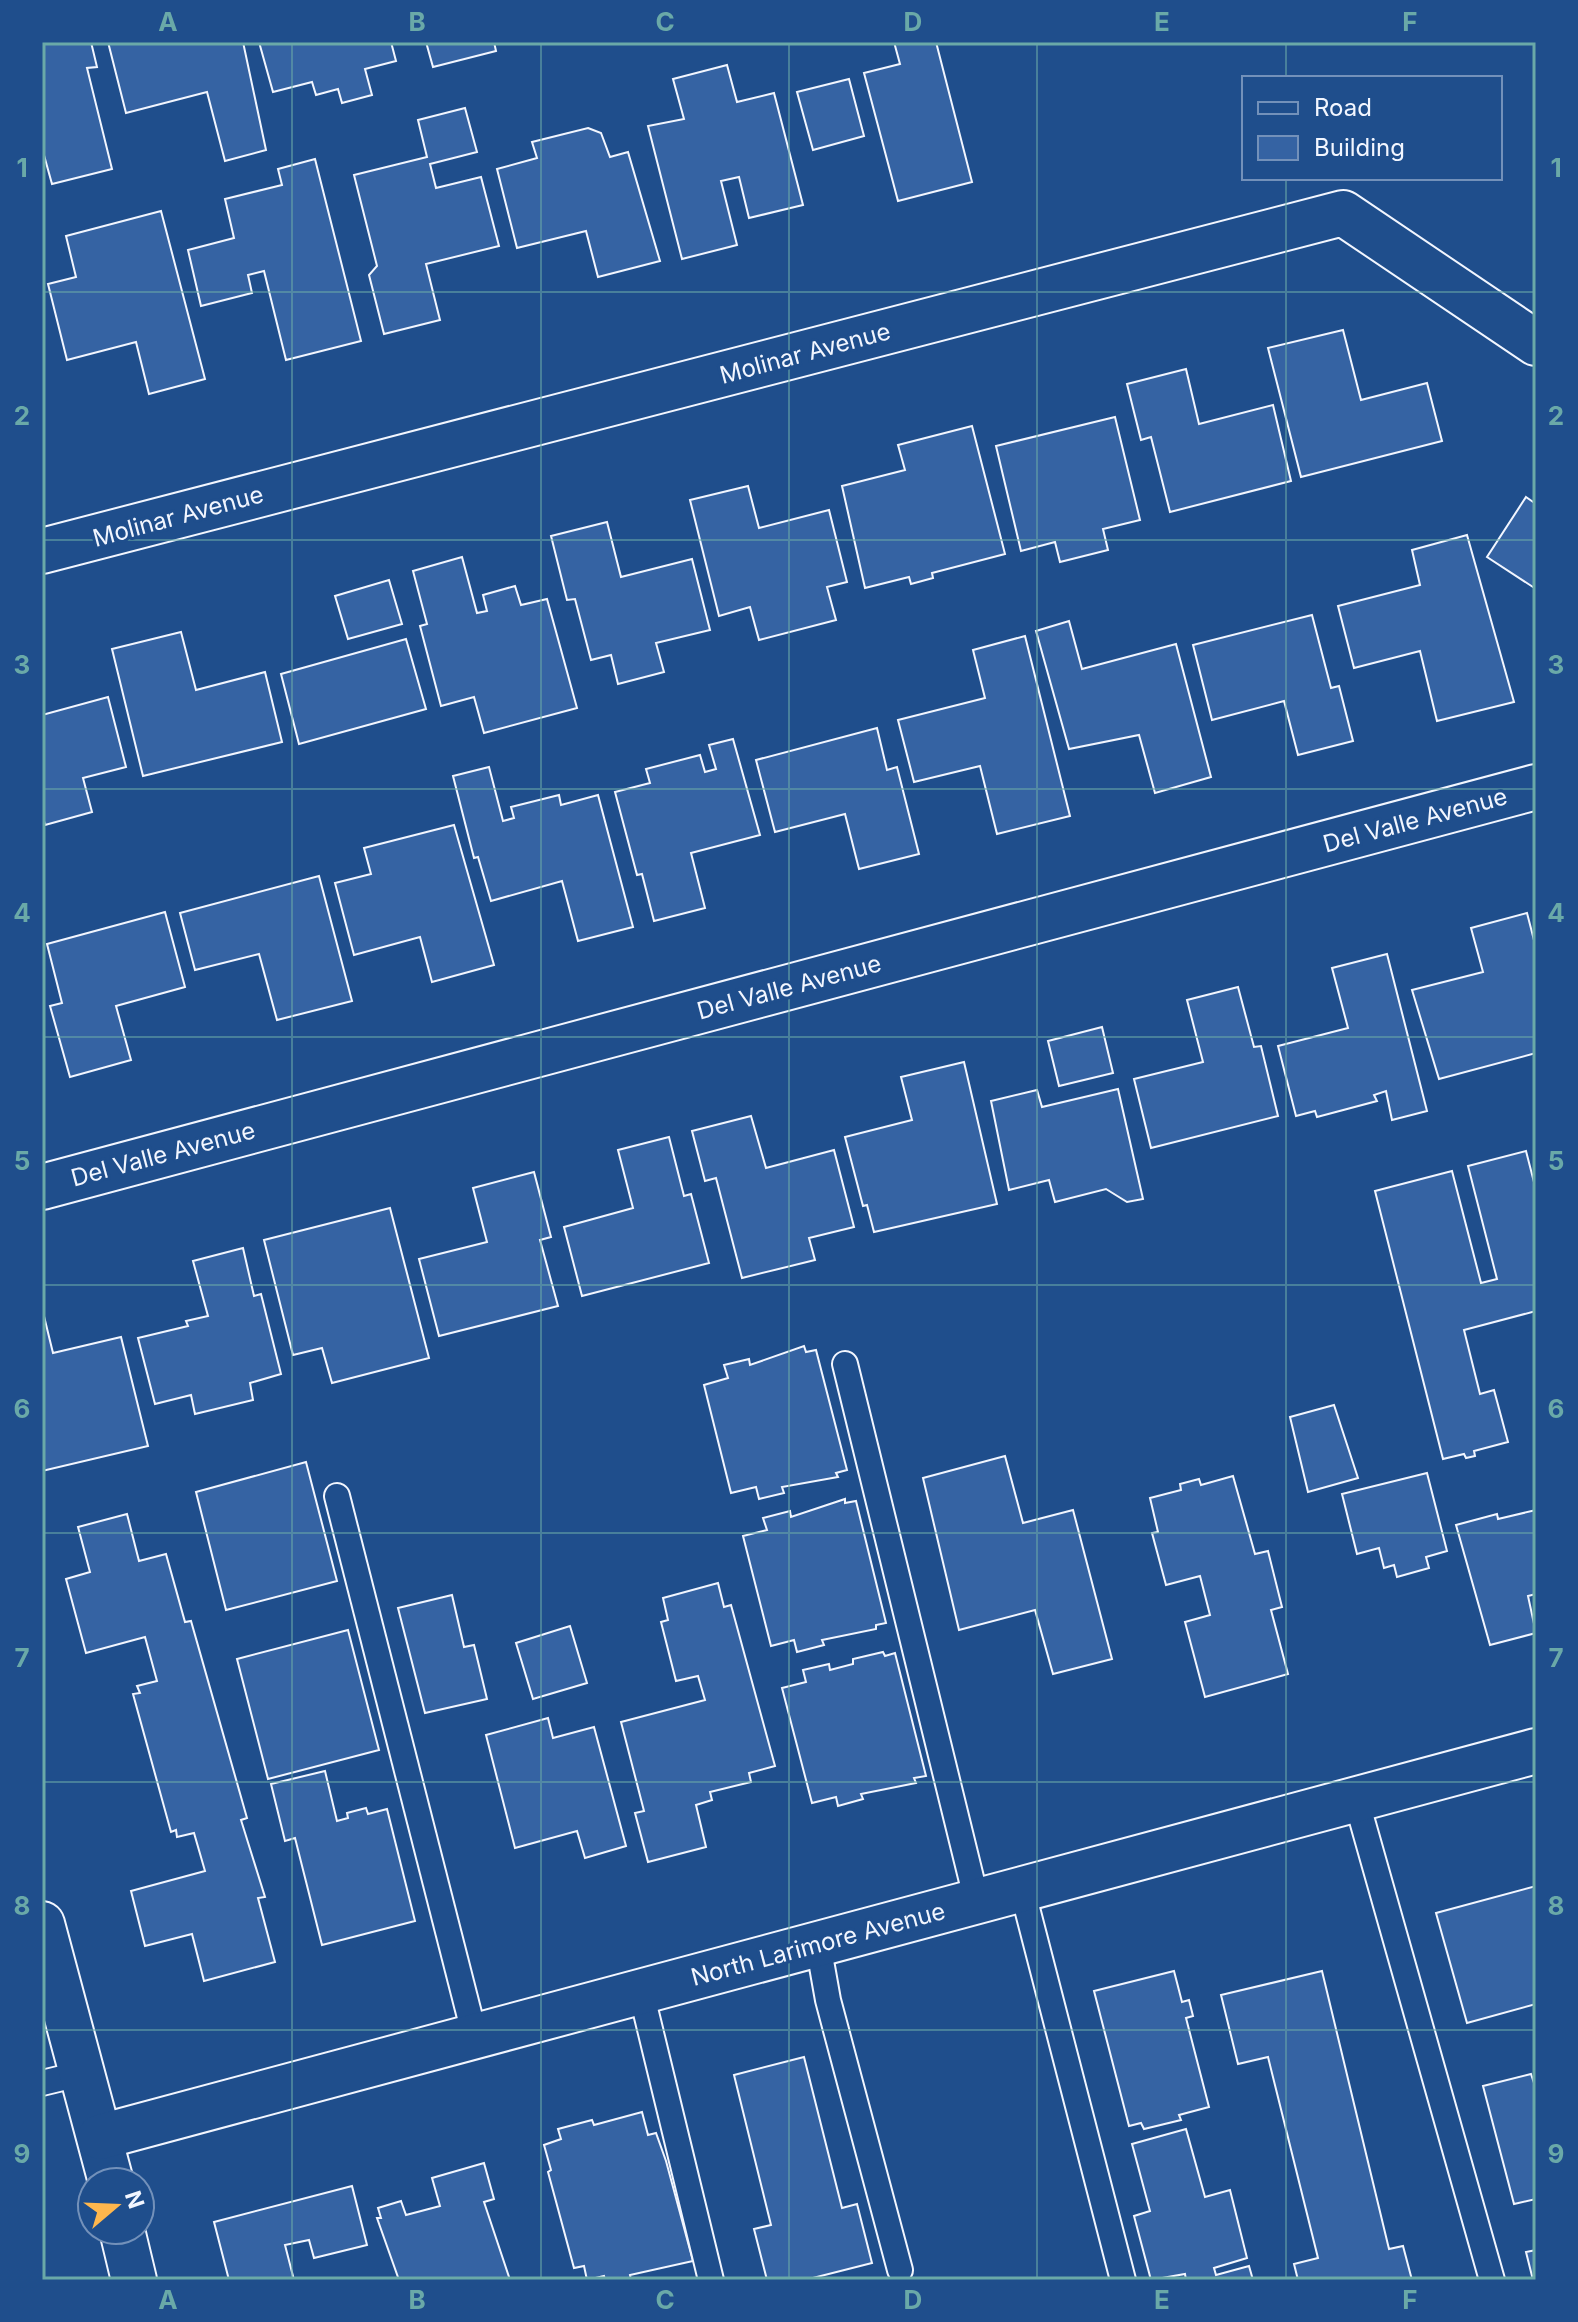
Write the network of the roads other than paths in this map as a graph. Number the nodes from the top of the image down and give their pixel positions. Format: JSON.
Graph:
{"nodes":[{"id":1,"x":1536,"y":343,"type":"edge"},
{"id":2,"x":42,"y":551,"type":"edge"},
{"id":3,"x":1536,"y":787,"type":"edge"},
{"id":4,"x":42,"y":1187,"type":"edge"},
{"id":5,"x":845,"y":1364,"type":"dead end"},
{"id":6,"x":337,"y":1496,"type":"dead end"},
{"id":7,"x":1536,"y":1751,"type":"edge"},
{"id":8,"x":1356,"y":1799,"type":"junction"},
{"id":9,"x":1022,"y":1889,"type":"junction"},
{"id":10,"x":977,"y":1902,"type":"junction"},
{"id":11,"x":42,"y":1924,"type":"edge"},
{"id":12,"x":818,"y":1944,"type":"junction"},
{"id":13,"x":641,"y":1992,"type":"junction"},
{"id":14,"x":475,"y":2037,"type":"junction"},
{"id":15,"x":62,"y":2078,"type":"edge"},
{"id":16,"x":100,"y":2137,"type":"junction"},
{"id":17,"x":107,"y":2166,"type":"edge"},
{"id":18,"x":126,"y":2246,"type":"edge"},
{"id":19,"x":900,"y":2270,"type":"dead end"},
{"id":20,"x":134,"y":2280,"type":"edge"},
{"id":21,"x":711,"y":2280,"type":"edge"},
{"id":22,"x":1123,"y":2280,"type":"edge"},
{"id":23,"x":1492,"y":2280,"type":"edge"}],
"edges":[{"from":1,"to":2,"type":"street","name":"Molinar Avenue"},
{"from":3,"to":4,"type":"street","name":"Del Valle Avenue"},
{"from":5,"to":10,"type":"lane"},
{"from":6,"to":14,"type":"lane"},
{"from":7,"to":8,"type":"street","name":"North Larimore Avenue"},
{"from":8,"to":9,"type":"street","name":"North Larimore Avenue"},
{"from":8,"to":23,"type":"lane"},
{"from":9,"to":10,"type":"street","name":"North Larimore Avenue"},
{"from":9,"to":22,"type":"lane"},
{"from":10,"to":12,"type":"street","name":"North Larimore Avenue"},
{"from":11,"to":15,"type":"street"},
{"from":12,"to":13,"type":"street","name":"North Larimore Avenue"},
{"from":12,"to":19,"type":"lane"},
{"from":13,"to":14,"type":"street","name":"North Larimore Avenue"},
{"from":13,"to":21,"type":"lane"},
{"from":14,"to":16,"type":"street","name":"North Larimore Avenue"},
{"from":15,"to":16,"type":"street"},
{"from":16,"to":17,"type":"street"},
{"from":18,"to":20,"type":"street"}]}
